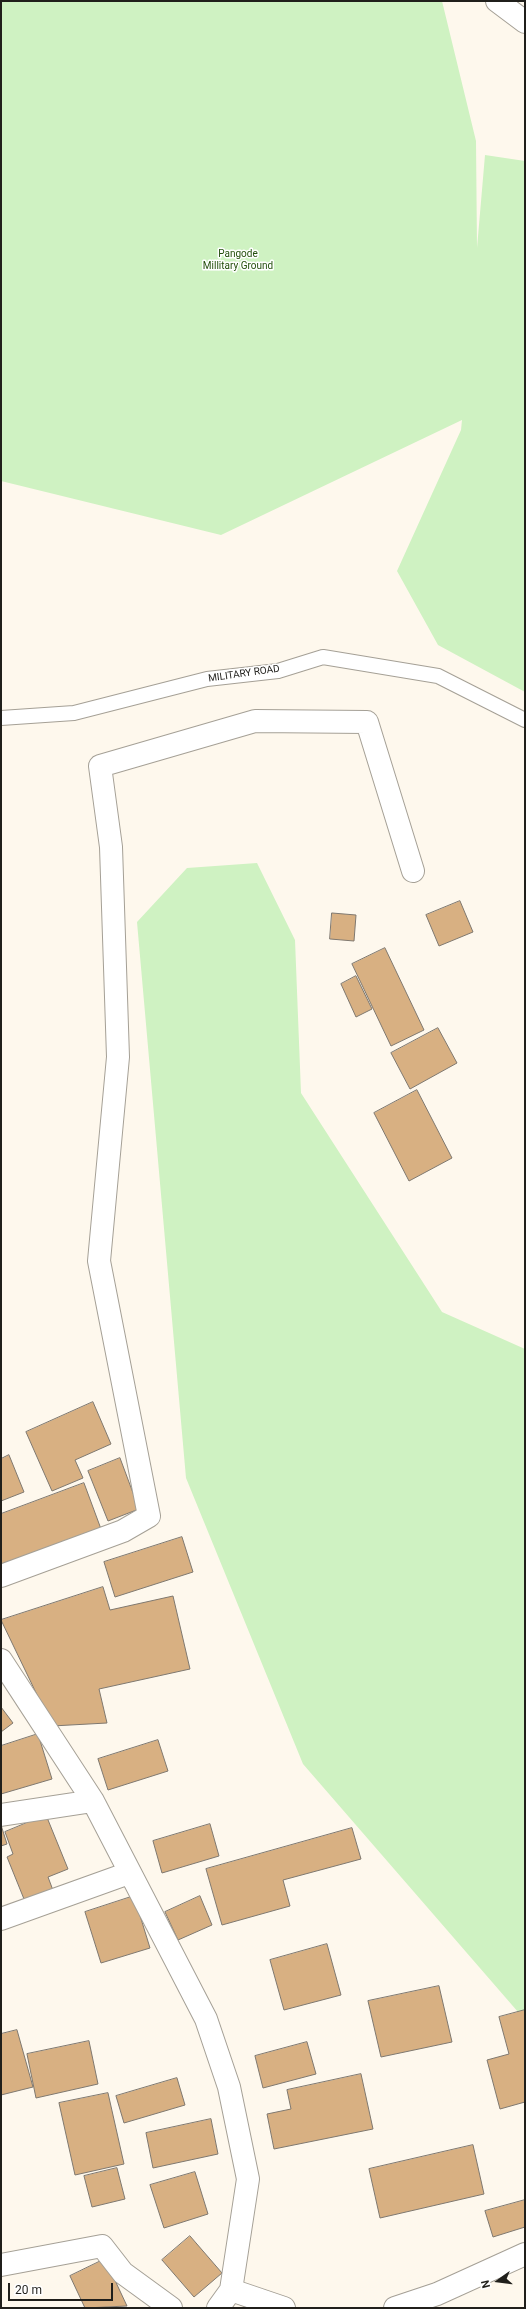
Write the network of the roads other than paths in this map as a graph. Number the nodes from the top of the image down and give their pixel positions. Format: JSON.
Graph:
{"nodes":[{"id":1,"x":497,"y":1,"type":"edge"},
{"id":2,"x":525,"y":22,"type":"edge"},
{"id":3,"x":1,"y":718,"type":"edge"},
{"id":4,"x":525,"y":720,"type":"edge"},
{"id":5,"x":413,"y":871,"type":"dead end"},
{"id":6,"x":1,"y":1576,"type":"edge"},
{"id":7,"x":1,"y":1660,"type":"edge"},
{"id":8,"x":93,"y":1801,"type":"junction"},
{"id":9,"x":1,"y":1815,"type":"edge"},
{"id":10,"x":129,"y":1873,"type":"junction"},
{"id":11,"x":1,"y":1919,"type":"edge"},
{"id":12,"x":525,"y":2254,"type":"edge"},
{"id":13,"x":1,"y":2265,"type":"edge"},
{"id":14,"x":231,"y":2290,"type":"junction"},
{"id":15,"x":171,"y":2308,"type":"edge"},
{"id":16,"x":218,"y":2308,"type":"edge"},
{"id":17,"x":284,"y":2308,"type":"edge"},
{"id":18,"x":395,"y":2308,"type":"edge"}],
"edges":[{"from":1,"to":2,"type":"street"},
{"from":3,"to":4,"type":"lane","name":"MILITARY ROAD"},
{"from":5,"to":6,"type":"street"},
{"from":7,"to":8,"type":"street"},
{"from":8,"to":9,"type":"street"},
{"from":8,"to":10,"type":"street"},
{"from":10,"to":11,"type":"street"},
{"from":10,"to":14,"type":"street"},
{"from":12,"to":18,"type":"street"},
{"from":13,"to":15,"type":"street"},
{"from":14,"to":16,"type":"street"},
{"from":14,"to":17,"type":"street"}]}
